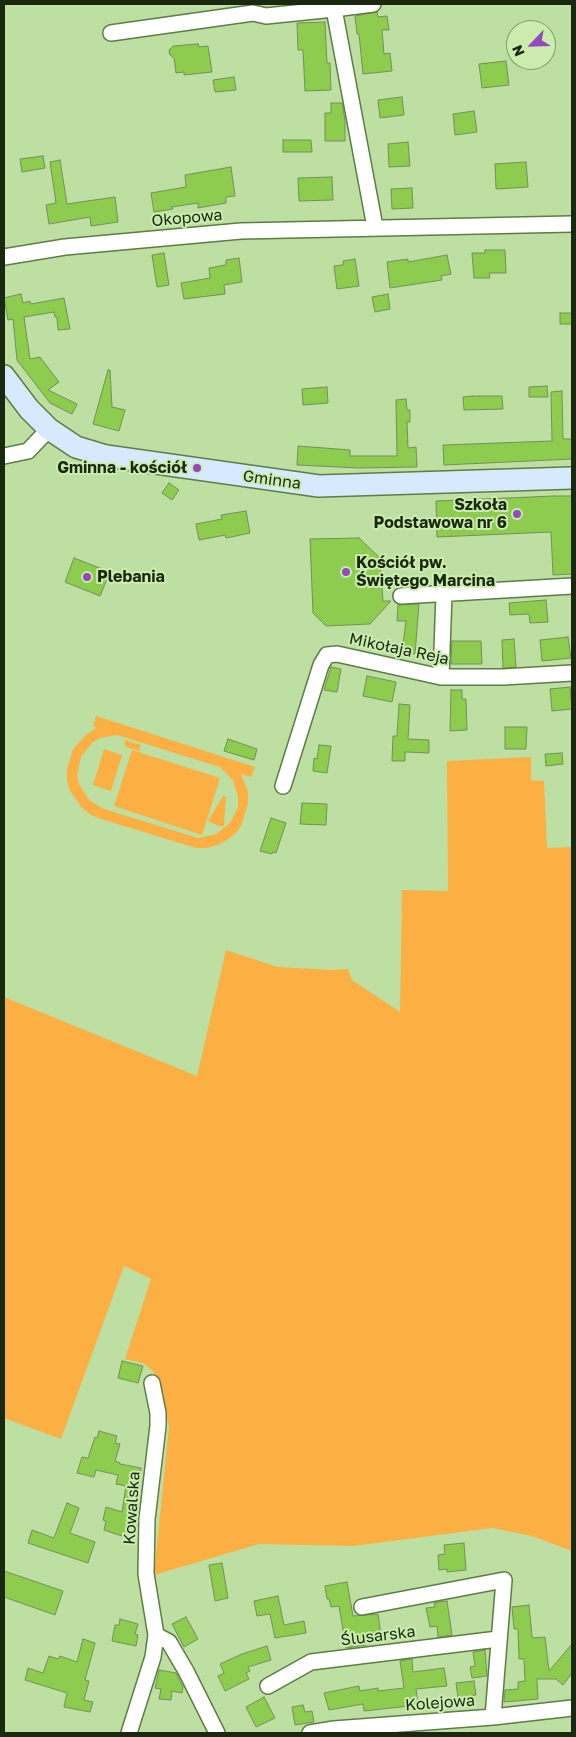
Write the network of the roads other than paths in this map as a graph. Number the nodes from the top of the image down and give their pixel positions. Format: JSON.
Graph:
{"nodes":[{"id":1,"x":372,"y":4,"type":"edge"},
{"id":2,"x":334,"y":8,"type":"junction"},
{"id":3,"x":111,"y":33,"type":"dead end"},
{"id":4,"x":572,"y":224,"type":"edge"},
{"id":5,"x":375,"y":227,"type":"junction"},
{"id":6,"x":4,"y":257,"type":"edge"},
{"id":7,"x":4,"y":376,"type":"edge"},
{"id":8,"x":49,"y":429,"type":"junction"},
{"id":9,"x":4,"y":456,"type":"edge"},
{"id":10,"x":572,"y":478,"type":"edge"},
{"id":11,"x":572,"y":586,"type":"edge"},
{"id":12,"x":444,"y":594,"type":"junction"},
{"id":13,"x":401,"y":596,"type":"dead end"},
{"id":14,"x":572,"y":673,"type":"edge"},
{"id":15,"x":441,"y":678,"type":"junction"},
{"id":16,"x":283,"y":786,"type":"dead end"},
{"id":17,"x":152,"y":1384,"type":"dead end"},
{"id":18,"x":362,"y":1607,"type":"dead end"},
{"id":19,"x":156,"y":1635,"type":"junction"},
{"id":20,"x":498,"y":1639,"type":"junction"},
{"id":21,"x":268,"y":1686,"type":"dead end"},
{"id":22,"x":572,"y":1708,"type":"edge"},
{"id":23,"x":493,"y":1717,"type":"junction"},
{"id":24,"x":129,"y":1733,"type":"edge"},
{"id":25,"x":217,"y":1733,"type":"edge"},
{"id":26,"x":310,"y":1733,"type":"edge"}],
"edges":[{"from":1,"to":2,"type":"street"},
{"from":2,"to":3,"type":"street"},
{"from":2,"to":5,"type":"street"},
{"from":4,"to":5,"type":"street","name":"Okopowa"},
{"from":5,"to":6,"type":"street","name":"Okopowa"},
{"from":7,"to":8,"type":"street","name":"Gminna"},
{"from":8,"to":9,"type":"street"},
{"from":8,"to":10,"type":"street","name":"Gminna"},
{"from":11,"to":12,"type":"street"},
{"from":12,"to":13,"type":"street"},
{"from":12,"to":15,"type":"street"},
{"from":14,"to":15,"type":"street","name":"Mikołaja Reja"},
{"from":15,"to":16,"type":"street","name":"Mikołaja Reja"},
{"from":17,"to":19,"type":"street","name":"Kowalska"},
{"from":18,"to":20,"type":"street","name":"Ślusarska"},
{"from":19,"to":24,"type":"street","name":"Kowalska"},
{"from":19,"to":25,"type":"street"},
{"from":20,"to":21,"type":"street","name":"Ślusarska"},
{"from":20,"to":23,"type":"street","name":"Ślusarska"},
{"from":22,"to":23,"type":"street","name":"Kolejowa"},
{"from":23,"to":26,"type":"street","name":"Kolejowa"}]}
